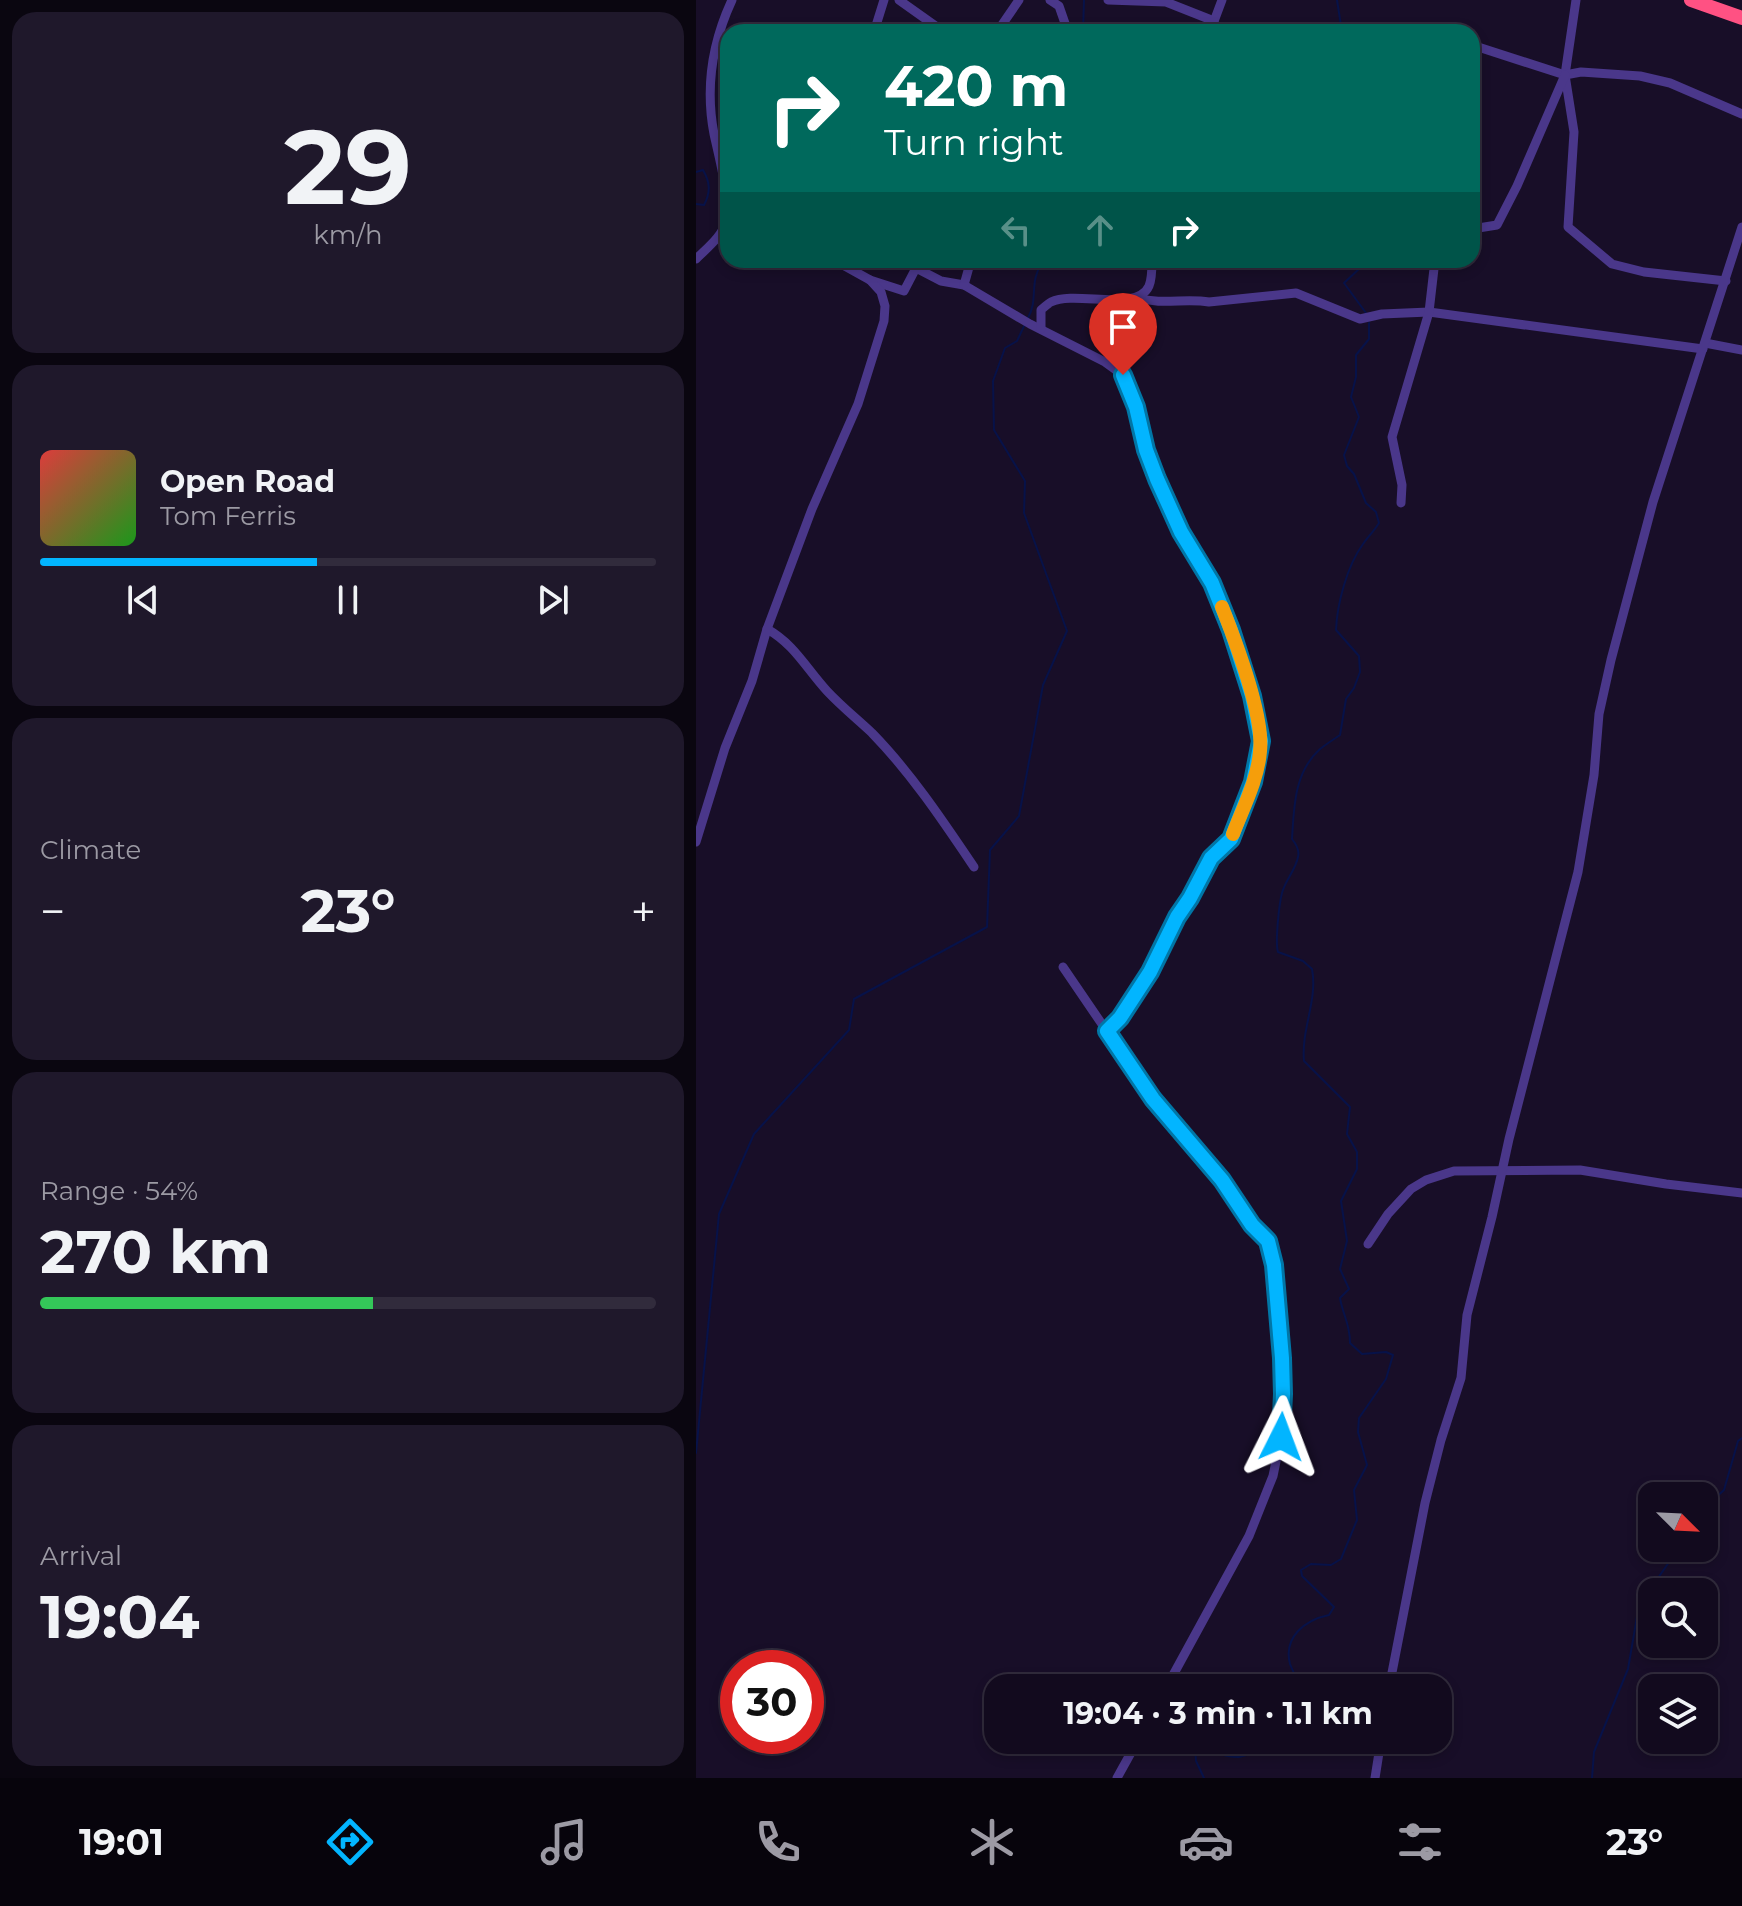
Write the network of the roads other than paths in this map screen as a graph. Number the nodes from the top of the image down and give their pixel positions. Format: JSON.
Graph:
{"nodes":[{"id":1,"x":732,"y":0,"type":"edge"},
{"id":2,"x":884,"y":0,"type":"edge"},
{"id":3,"x":899,"y":0,"type":"edge"},
{"id":4,"x":1019,"y":0,"type":"edge"},
{"id":5,"x":1050,"y":0,"type":"edge"},
{"id":6,"x":1108,"y":0,"type":"edge"},
{"id":7,"x":1222,"y":0,"type":"edge"},
{"id":8,"x":1576,"y":0,"type":"edge"},
{"id":9,"x":1691,"y":0,"type":"edge"},
{"id":10,"x":1742,"y":18,"type":"edge"},
{"id":11,"x":1214,"y":21,"type":"junction"},
{"id":12,"x":723,"y":24,"type":"edge"},
{"id":13,"x":876,"y":24,"type":"edge"},
{"id":14,"x":933,"y":24,"type":"edge"},
{"id":15,"x":1002,"y":24,"type":"edge"},
{"id":16,"x":1065,"y":24,"type":"edge"},
{"id":17,"x":1213,"y":24,"type":"edge"},
{"id":18,"x":720,"y":33,"type":"edge"},
{"id":19,"x":1480,"y":48,"type":"edge"},
{"id":20,"x":1565,"y":75,"type":"junction"},
{"id":21,"x":1742,"y":114,"type":"edge"},
{"id":22,"x":720,"y":159,"type":"edge"},
{"id":23,"x":1742,"y":227,"type":"edge"},
{"id":24,"x":1480,"y":228,"type":"edge"},
{"id":25,"x":720,"y":233,"type":"edge"},
{"id":26,"x":696,"y":259,"type":"edge"},
{"id":27,"x":848,"y":268,"type":"edge"},
{"id":28,"x":969,"y":268,"type":"edge"},
{"id":29,"x":1151,"y":268,"type":"edge"},
{"id":30,"x":1434,"y":268,"type":"edge"},
{"id":31,"x":870,"y":280,"type":"junction"},
{"id":32,"x":1726,"y":281,"type":"junction"},
{"id":33,"x":964,"y":285,"type":"junction"},
{"id":34,"x":1138,"y":298,"type":"junction"},
{"id":35,"x":1429,"y":312,"type":"junction"},
{"id":36,"x":1041,"y":329,"type":"junction"},
{"id":37,"x":1704,"y":346,"type":"junction"},
{"id":38,"x":1742,"y":350,"type":"edge"},
{"id":39,"x":1401,"y":503,"type":"dead end"},
{"id":40,"x":767,"y":629,"type":"junction"},
{"id":41,"x":696,"y":842,"type":"edge"},
{"id":42,"x":974,"y":867,"type":"dead end"},
{"id":43,"x":1063,"y":967,"type":"dead end"},
{"id":44,"x":1107,"y":1031,"type":"junction"},
{"id":45,"x":1502,"y":1169,"type":"junction"},
{"id":46,"x":1742,"y":1193,"type":"edge"},
{"id":47,"x":1368,"y":1244,"type":"dead end"},
{"id":48,"x":1174,"y":1674,"type":"edge"},
{"id":49,"x":1392,"y":1674,"type":"edge"},
{"id":50,"x":1130,"y":1754,"type":"edge"},
{"id":51,"x":1379,"y":1754,"type":"edge"},
{"id":52,"x":1117,"y":1778,"type":"edge"},
{"id":53,"x":1375,"y":1778,"type":"edge"}],
"edges":[{"from":1,"to":12,"type":"street"},
{"from":2,"to":13,"type":"street"},
{"from":3,"to":14,"type":"street"},
{"from":4,"to":15,"type":"street"},
{"from":5,"to":16,"type":"street"},
{"from":6,"to":11,"type":"street"},
{"from":7,"to":11,"type":"street"},
{"from":8,"to":20,"type":"street"},
{"from":9,"to":10,"type":"highway"},
{"from":11,"to":17,"type":"street"},
{"from":18,"to":22,"type":"street"},
{"from":19,"to":20,"type":"street"},
{"from":20,"to":21,"type":"street"},
{"from":20,"to":24,"type":"street"},
{"from":20,"to":32,"type":"street"},
{"from":23,"to":32,"type":"street"},
{"from":25,"to":26,"type":"street"},
{"from":27,"to":31,"type":"street"},
{"from":28,"to":33,"type":"street"},
{"from":29,"to":34,"type":"street"},
{"from":30,"to":35,"type":"street"},
{"from":31,"to":33,"type":"street"},
{"from":31,"to":40,"type":"street"},
{"from":32,"to":37,"type":"street"},
{"from":33,"to":36,"type":"street"},
{"from":34,"to":35,"type":"street"},
{"from":34,"to":36,"type":"street"},
{"from":35,"to":37,"type":"street"},
{"from":35,"to":39,"type":"street"},
{"from":36,"to":44,"type":"street"},
{"from":37,"to":38,"type":"street"},
{"from":37,"to":45,"type":"street"},
{"from":40,"to":41,"type":"street"},
{"from":40,"to":42,"type":"street"},
{"from":43,"to":44,"type":"street"},
{"from":44,"to":48,"type":"street"},
{"from":45,"to":46,"type":"street"},
{"from":45,"to":47,"type":"street"},
{"from":45,"to":49,"type":"street"},
{"from":50,"to":52,"type":"street"},
{"from":51,"to":53,"type":"street"}]}
